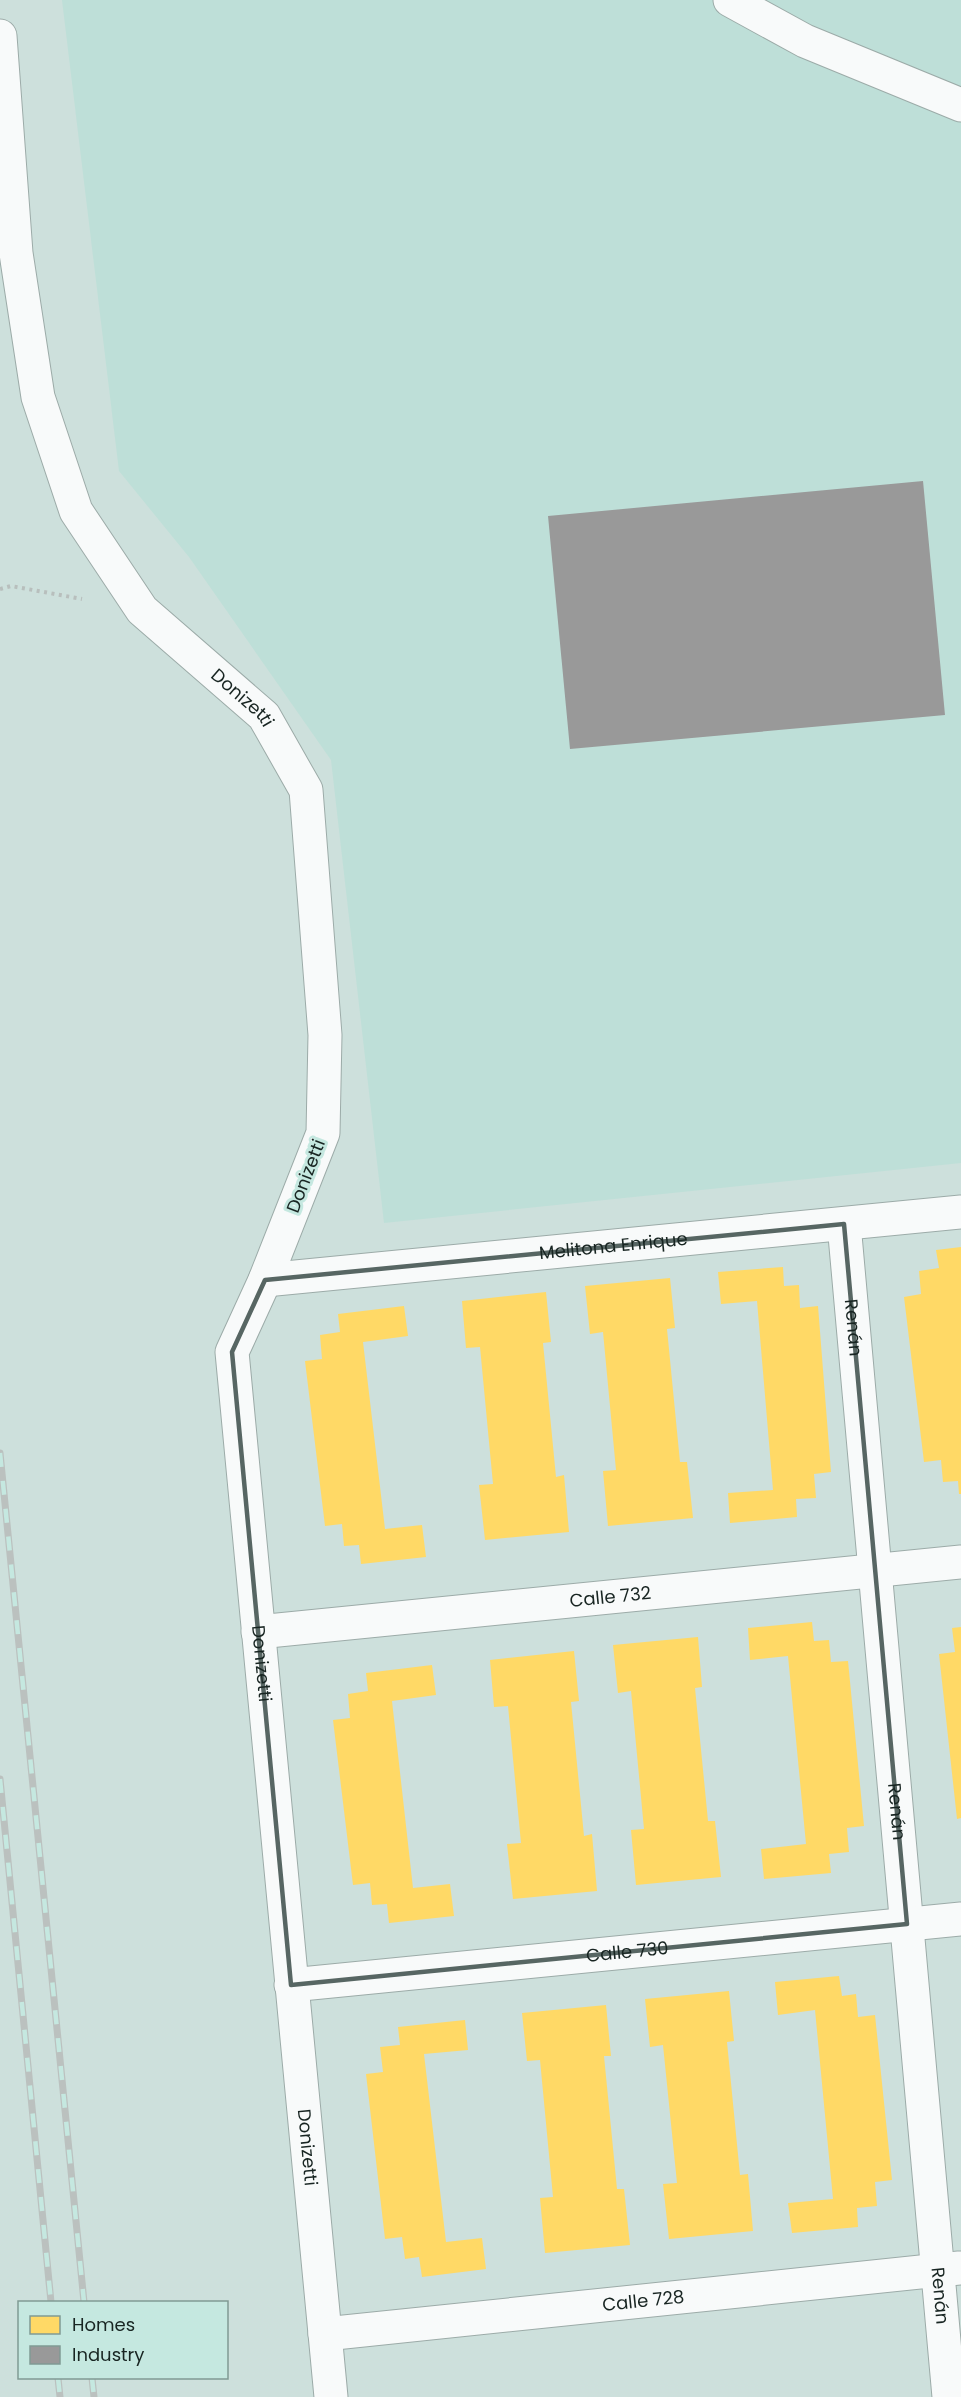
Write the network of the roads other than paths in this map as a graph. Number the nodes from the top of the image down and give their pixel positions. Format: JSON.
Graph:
{"nodes":[{"id":1,"x":730,"y":0,"type":"edge"},
{"id":2,"x":0,"y":36,"type":"edge"},
{"id":3,"x":961,"y":105,"type":"edge"},
{"id":4,"x":961,"y":1212,"type":"edge"},
{"id":5,"x":844,"y":1224,"type":"junction"},
{"id":6,"x":265,"y":1280,"type":"junction"},
{"id":7,"x":961,"y":1562,"type":"edge"},
{"id":8,"x":876,"y":1570,"type":"junction"},
{"id":9,"x":258,"y":1632,"type":"junction"},
{"id":10,"x":961,"y":1919,"type":"edge"},
{"id":11,"x":908,"y":1924,"type":"junction"},
{"id":12,"x":291,"y":1985,"type":"junction"},
{"id":13,"x":950,"y":2269,"type":"edge"},
{"id":14,"x":325,"y":2334,"type":"junction"},
{"id":15,"x":331,"y":2397,"type":"edge"},
{"id":16,"x":949,"y":2397,"type":"edge"}],
"edges":[{"from":1,"to":3,"type":"street"},
{"from":2,"to":6,"type":"street","name":"Donizetti"},
{"from":4,"to":5,"type":"street","name":"Melitona Enrique"},
{"from":5,"to":6,"type":"street","name":"Melitona Enrique"},
{"from":5,"to":8,"type":"street","name":"Renán"},
{"from":6,"to":9,"type":"street","name":"Donizetti"},
{"from":7,"to":8,"type":"street","name":"Calle 732"},
{"from":8,"to":9,"type":"street","name":"Calle 732"},
{"from":8,"to":11,"type":"street","name":"Renán"},
{"from":9,"to":12,"type":"street","name":"Donizetti"},
{"from":10,"to":11,"type":"street","name":"Calle 730"},
{"from":11,"to":12,"type":"street","name":"Calle 730"},
{"from":11,"to":13,"type":"street","name":"Renán"},
{"from":12,"to":14,"type":"street","name":"Donizetti"},
{"from":13,"to":14,"type":"street","name":"Calle 728"},
{"from":13,"to":16,"type":"street","name":"Renán"},
{"from":14,"to":15,"type":"street","name":"Donizetti"}]}
